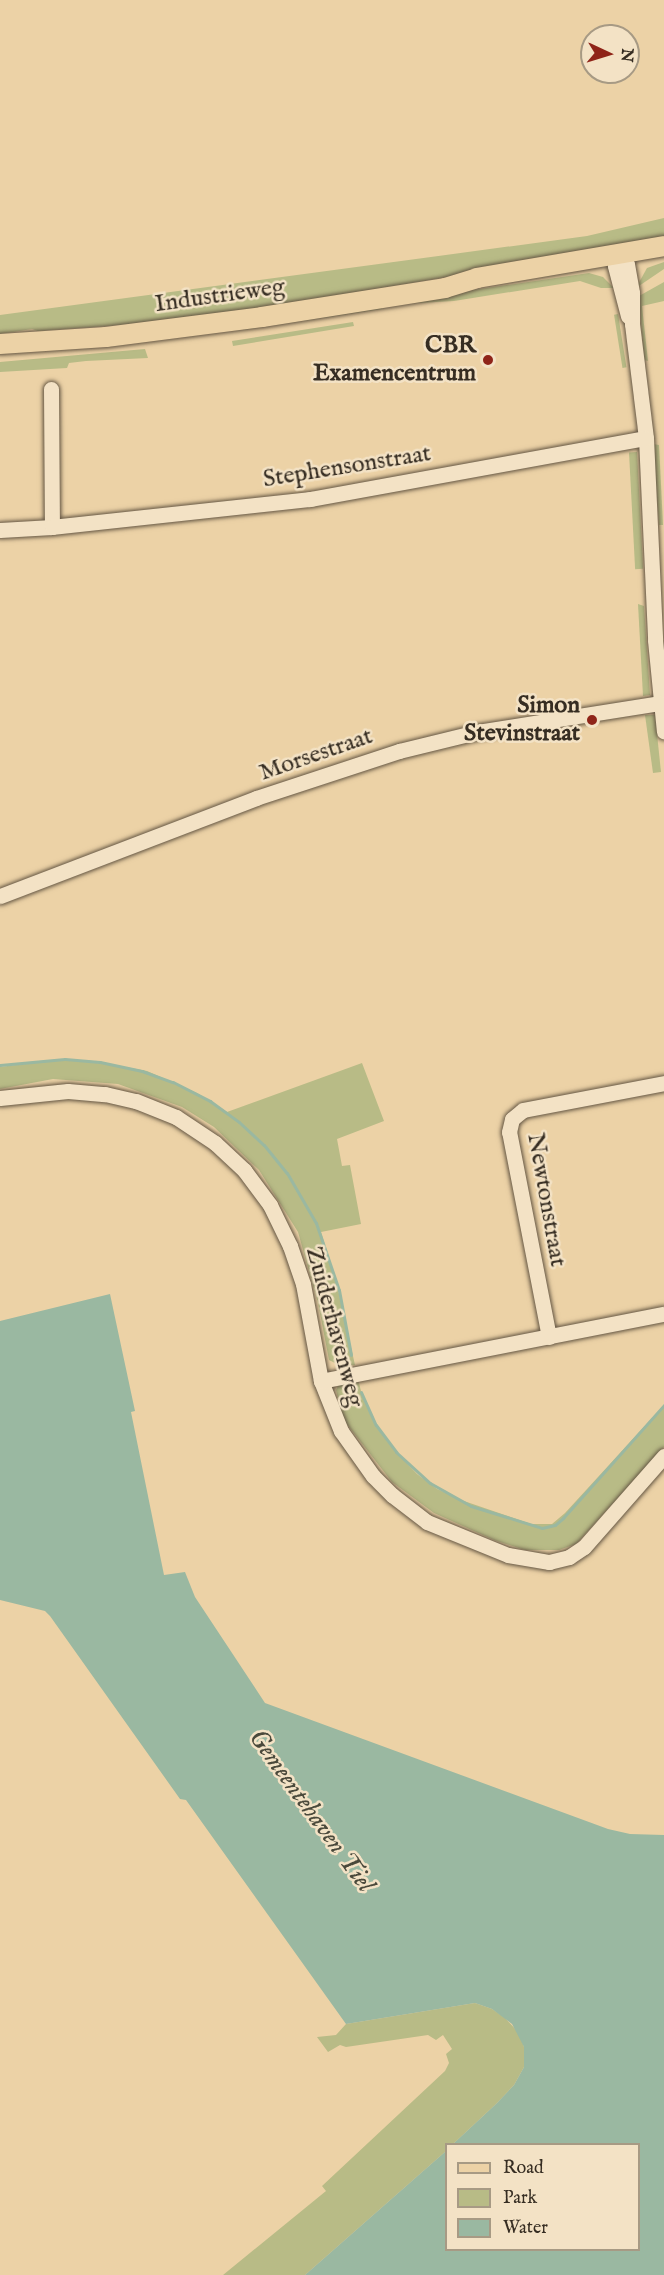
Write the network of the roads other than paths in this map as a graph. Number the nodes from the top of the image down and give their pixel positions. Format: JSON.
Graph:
{"nodes":[{"id":1,"x":664,"y":246,"type":"edge"},
{"id":2,"x":664,"y":257,"type":"edge"},
{"id":3,"x":620,"y":261,"type":"junction"},
{"id":4,"x":0,"y":344,"type":"edge"},
{"id":5,"x":51,"y":389,"type":"dead end"},
{"id":6,"x":646,"y":438,"type":"junction"},
{"id":7,"x":52,"y":527,"type":"junction"},
{"id":8,"x":0,"y":530,"type":"edge"},
{"id":9,"x":660,"y":703,"type":"junction"},
{"id":10,"x":664,"y":732,"type":"edge"},
{"id":11,"x":0,"y":896,"type":"edge"},
{"id":12,"x":664,"y":1083,"type":"edge"},
{"id":13,"x":0,"y":1098,"type":"edge"},
{"id":14,"x":662,"y":1317,"type":"edge"},
{"id":15,"x":549,"y":1337,"type":"junction"},
{"id":16,"x":321,"y":1381,"type":"junction"},
{"id":17,"x":664,"y":1456,"type":"edge"}],
"edges":[{"from":1,"to":3,"type":"main road","name":"Industrieweg"},
{"from":2,"to":3,"type":"main road","name":"Industrieweg"},
{"from":3,"to":4,"type":"main road","name":"Industrieweg"},
{"from":3,"to":6,"type":"street"},
{"from":5,"to":7,"type":"street"},
{"from":6,"to":7,"type":"street","name":"Stephensonstraat"},
{"from":6,"to":9,"type":"street"},
{"from":7,"to":8,"type":"street","name":"Stephensonstraat"},
{"from":9,"to":10,"type":"street"},
{"from":9,"to":11,"type":"street","name":"Morsestraat"},
{"from":12,"to":15,"type":"street","name":"Newtonstraat"},
{"from":13,"to":16,"type":"street","name":"Zuiderhavenweg"},
{"from":14,"to":15,"type":"street"},
{"from":15,"to":16,"type":"street"},
{"from":16,"to":17,"type":"street","name":"Zuiderhavenweg"}]}
